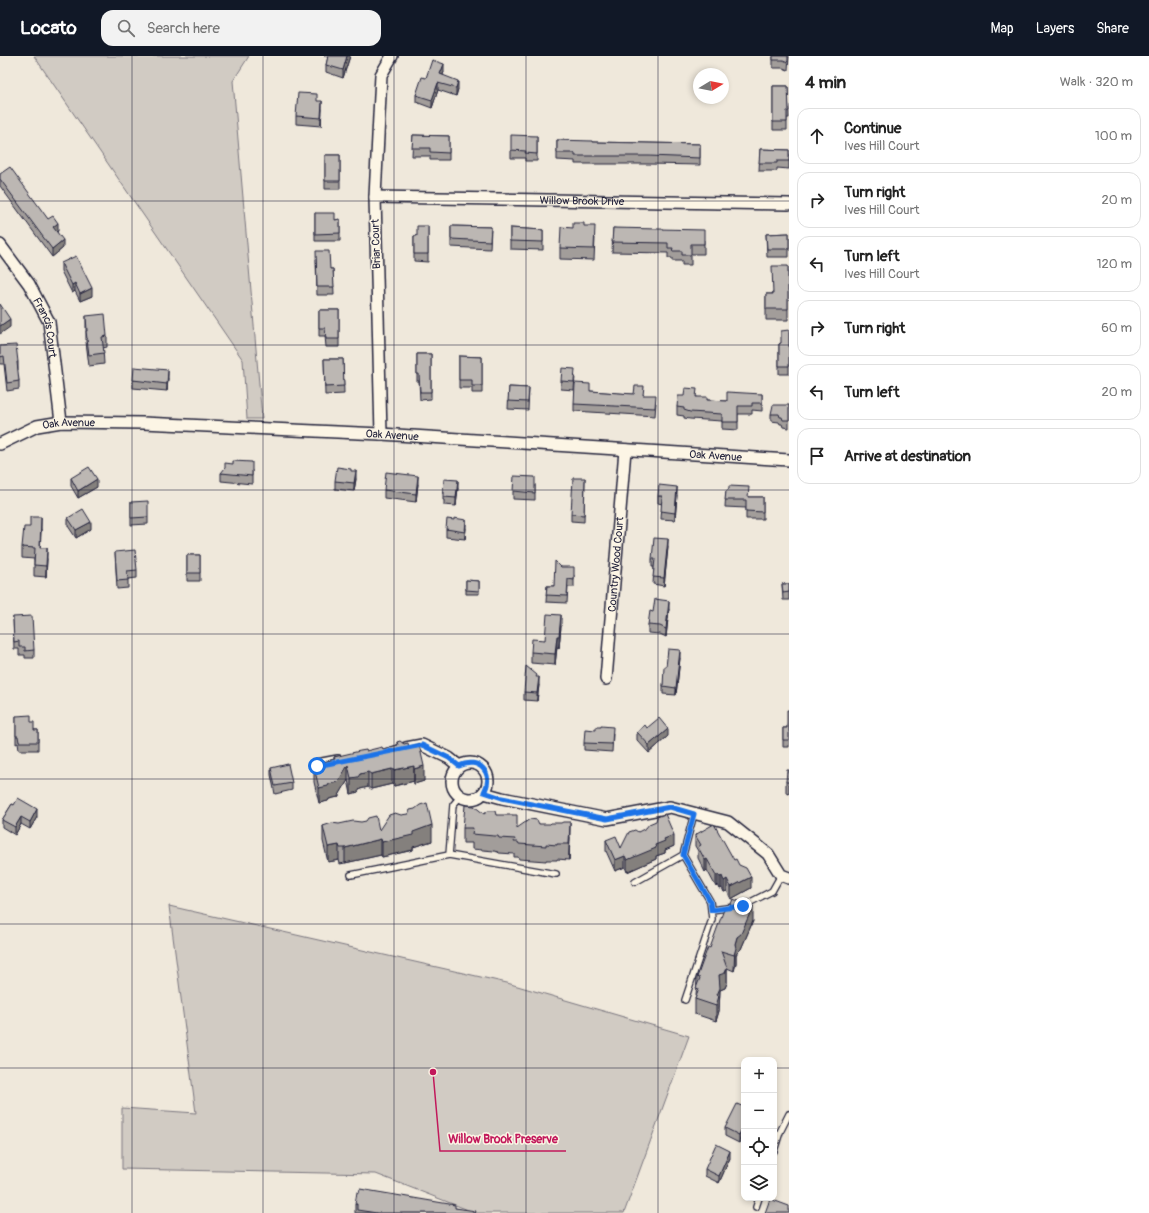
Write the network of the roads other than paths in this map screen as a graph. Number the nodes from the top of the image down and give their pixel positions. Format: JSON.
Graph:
{"nodes":[{"id":1,"x":392,"y":56,"type":"edge"},
{"id":2,"x":375,"y":197,"type":"junction"},
{"id":3,"x":789,"y":204,"type":"edge"},
{"id":4,"x":0,"y":245,"type":"edge"},
{"id":5,"x":61,"y":422,"type":"junction"},
{"id":6,"x":381,"y":434,"type":"junction"},
{"id":7,"x":0,"y":444,"type":"edge"},
{"id":8,"x":625,"y":450,"type":"junction"},
{"id":9,"x":789,"y":460,"type":"edge"},
{"id":10,"x":606,"y":679,"type":"dead end"},
{"id":11,"x":392,"y":751,"type":"edge"},
{"id":12,"x":347,"y":760,"type":"edge"},
{"id":13,"x":317,"y":766,"type":"edge"},
{"id":14,"x":459,"y":766,"type":"junction"},
{"id":15,"x":484,"y":792,"type":"junction"},
{"id":16,"x":460,"y":797,"type":"junction"},
{"id":17,"x":694,"y":814,"type":"junction"},
{"id":18,"x":449,"y":855,"type":"junction"},
{"id":19,"x":683,"y":855,"type":"junction"},
{"id":20,"x":556,"y":874,"type":"dead end"},
{"id":21,"x":351,"y":875,"type":"dead end"},
{"id":22,"x":785,"y":876,"type":"edge"},
{"id":23,"x":635,"y":882,"type":"dead end"},
{"id":24,"x":711,"y":910,"type":"junction"},
{"id":25,"x":685,"y":1000,"type":"dead end"},
{"id":26,"x":789,"y":1114,"type":"edge"},
{"id":27,"x":777,"y":1142,"type":"edge"},
{"id":28,"x":758,"y":1201,"type":"edge"},
{"id":29,"x":756,"y":1207,"type":"dead end"}],
"edges":[{"from":1,"to":2,"type":"street","name":"Briar Court"},
{"from":2,"to":3,"type":"street","name":"Willow Brook Drive"},
{"from":2,"to":6,"type":"street","name":"Briar Court"},
{"from":4,"to":5,"type":"street","name":"Francis Court"},
{"from":5,"to":6,"type":"street","name":"Oak Avenue"},
{"from":5,"to":7,"type":"street","name":"Oak Avenue"},
{"from":6,"to":8,"type":"street","name":"Oak Avenue"},
{"from":8,"to":9,"type":"street","name":"Oak Avenue"},
{"from":8,"to":10,"type":"street","name":"Country Wood Court"},
{"from":11,"to":14,"type":"street"},
{"from":12,"to":13,"type":"street"},
{"from":14,"to":15,"type":"street"},
{"from":14,"to":16,"type":"street"},
{"from":15,"to":16,"type":"street"},
{"from":15,"to":17,"type":"street"},
{"from":16,"to":18,"type":"lane"},
{"from":17,"to":19,"type":"lane"},
{"from":17,"to":22,"type":"street"},
{"from":18,"to":20,"type":"lane"},
{"from":18,"to":21,"type":"lane"},
{"from":19,"to":23,"type":"lane"},
{"from":19,"to":24,"type":"lane"},
{"from":22,"to":24,"type":"lane"},
{"from":24,"to":25,"type":"lane"},
{"from":26,"to":27,"type":"lane"},
{"from":28,"to":29,"type":"lane"}]}
